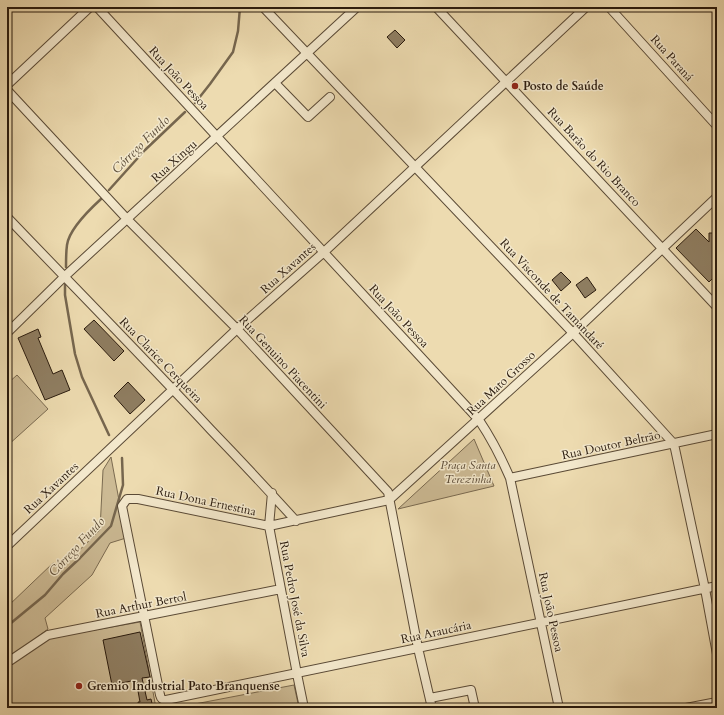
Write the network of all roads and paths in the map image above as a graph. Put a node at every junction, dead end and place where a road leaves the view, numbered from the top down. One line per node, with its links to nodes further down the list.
1 (90, 7): 11 (street)
2 (97, 7): 15 (street, Rua João Pessoa)
3 (263, 7): 8 (street, Rua Visconde de Tamandaré)
4 (357, 7): 8 (street, Rua Xingu)
5 (436, 7): 9 (street, Rua Barão do Rio Branco)
6 (586, 7): 9 (street, Rua Xavantes)
7 (609, 7): 14 (street, Rua Paraná)
8 (307, 54): 10 (street, Rua Xingu); 16 (street, Rua Visconde de Tamandaré)
9 (506, 81): 16 (street, Rua Xavantes); 20 (street, Rua Barão do Rio Branco)
10 (275, 83): 13 (street); 15 (street, Rua Xingu)
11 (7, 85)
12 (7, 90): 19 (street, Rua Genuino Piacentini)
13 (330, 97)
14 (717, 126)
15 (217, 137): 19 (street, Rua Xingu); 21 (street, Rua João Pessoa)
16 (415, 167): 21 (street, Rua Xavantes); 26 (street, Rua Visconde de Tamandaré)
17 (717, 197): 20 (street, Rua Mato Grosso)
18 (7, 217): 22 (street, Rua Clarice Cerqueira)
19 (127, 219): 22 (street, Rua Xingu); 24 (street, Rua Genuino Piacentini)
20 (663, 249): 23 (street, Rua Barão do Rio Branco); 26 (street, Rua Mato Grosso)
21 (324, 252): 24 (street, Rua Xavantes); 28 (street, Rua João Pessoa)
22 (64, 277): 25 (street, Rua Xingu); 27 (street, Rua Clarice Cerqueira)
23 (717, 306)
24 (237, 330): 27 (street, Rua Xavantes); 33 (street, Rua Genuino Piacentini)
25 (7, 333)
26 (573, 333): 28 (street, Rua Mato Grosso); 30 (street, Rua Visconde de Tamandaré)
27 (174, 390): 32 (street, Rua Clarice Cerqueira); 36 (street, Rua Xavantes)
28 (479, 420): 31 (street, Rua João Pessoa); 33 (street, Rua Mato Grosso)
29 (717, 434): 30 (street, Rua Doutor Beltrão)
30 (674, 444): 31 (street, Rua Doutor Beltrão); 39 (street)
31 (510, 478): 41 (street, Rua João Pessoa)
32 (272, 494): 34 (street, Rua Clarice Cerqueira); 35 (street, Rua Pedro José da Silva)
33 (389, 500): 34 (street, Rua Mato Grosso); 42 (street, Rua Genuino Piacentini)
34 (296, 521): 35 (street, Rua Mato Grosso)
35 (269, 526): 38 (street, Rua Pedro José da Silva); 40 (street, Rua Dona Ernestina)
36 (7, 546)
37 (717, 586): 39 (street, Rua Araucária)
38 (281, 589): 40 (street, Rua Arthur Bertol); 45 (street, Rua Pedro José da Silva)
39 (704, 589): 41 (street, Rua Araucária); 43 (street)
40 (144, 616): 44 (street, Rua Arthur Bertol); 45 (street, Rua Araucária)
41 (541, 623): 42 (street, Rua Araucária); 51 (street, Rua João Pessoa)
42 (418, 648): 45 (street, Rua Araucária); 46 (street, Rua Genuino Piacentini)
43 (717, 654)
44 (11, 660)
45 (297, 674): 48 (street, Rua Pedro José da Silva)
46 (430, 698): 49 (street, Rua Genuino Piacentini); 50 (street)
47 (717, 702): 52 (street)
48 (304, 708)
49 (432, 708)
50 (475, 708)
51 (559, 708)
52 (686, 708)

